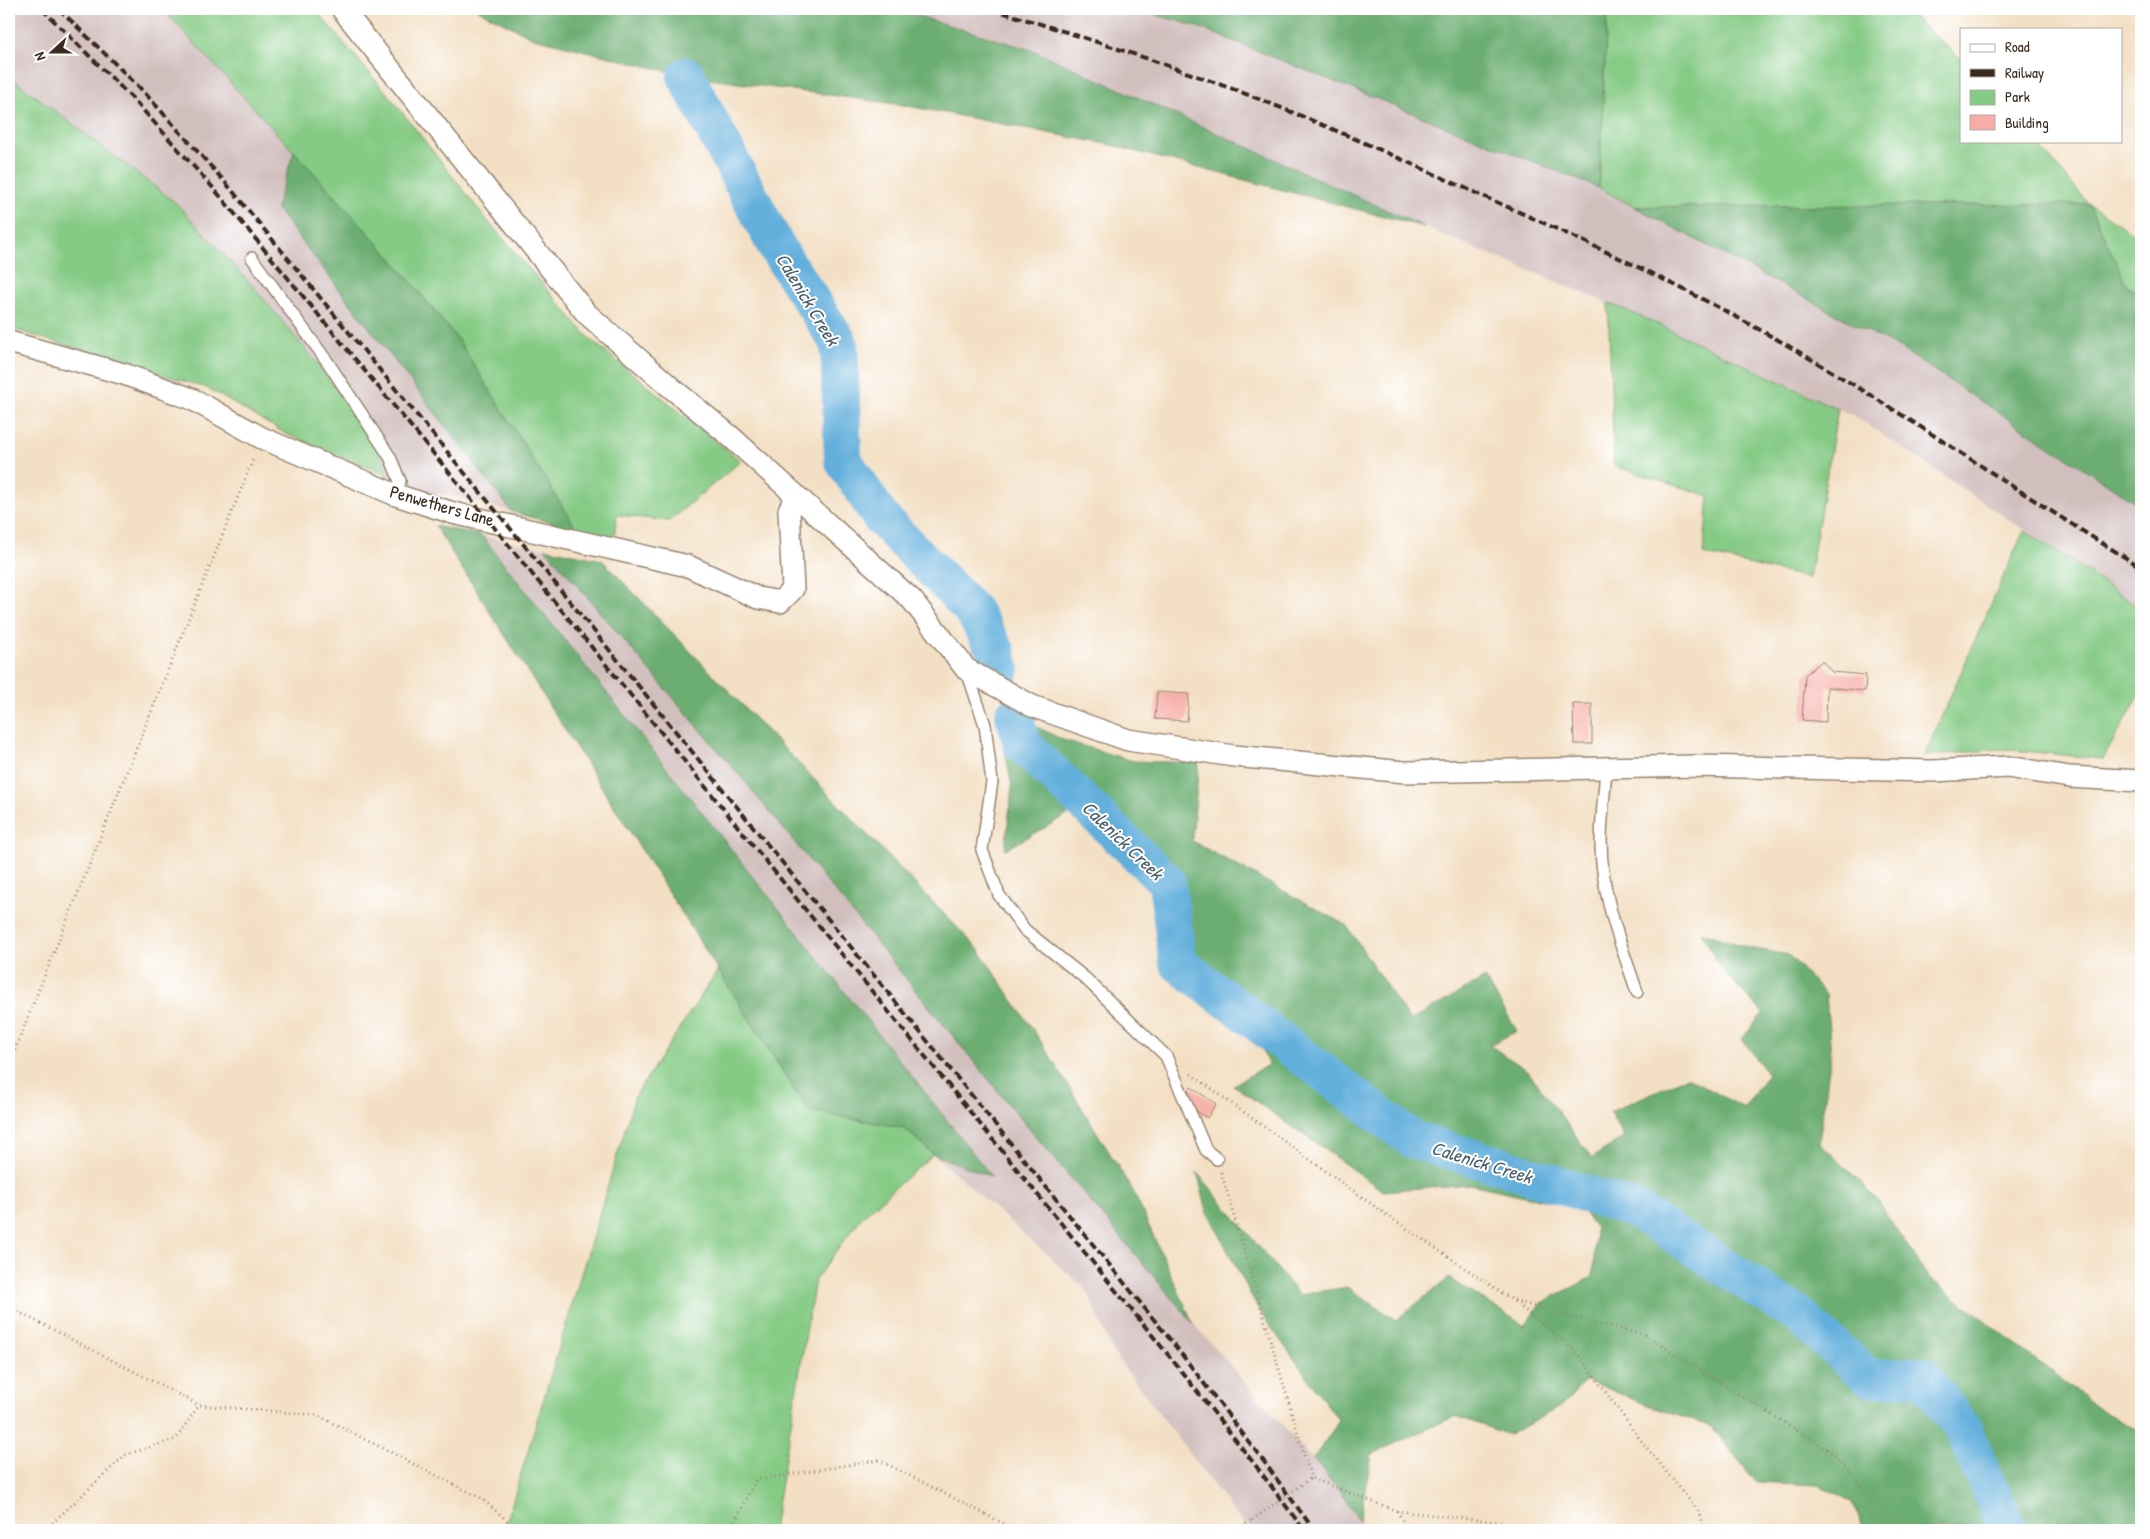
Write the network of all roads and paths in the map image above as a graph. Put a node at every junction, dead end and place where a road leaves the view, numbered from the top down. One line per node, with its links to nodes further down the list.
1 (342, 9): 6 (street)
2 (252, 258): 5 (lane)
3 (9, 342): 4 (street, Penwethers Lane)
4 (262, 438): 5 (street, Penwethers Lane); 12 (path)
5 (396, 495): 6 (street, Penwethers Lane)
6 (796, 496): 7 (street)
7 (966, 669): 8 (street); 11 (lane)
8 (1606, 768): 9 (street); 10 (lane)
9 (2141, 780)
10 (1637, 992)
11 (1166, 1056): 13 (lane); 14 (path)
12 (9, 1064)
13 (1217, 1160): 17 (path)
14 (1512, 1299): 26 (path); 27 (path)
15 (9, 1307): 16 (path)
16 (198, 1405): 19 (path); 20 (path)
17 (1311, 1478): 18 (path); 23 (path, bridge)
18 (1398, 1511): 24 (path); 25 (path)
19 (45, 1530)
20 (518, 1530)
21 (730, 1530): 22 (path)
22 (1016, 1530)
23 (1244, 1530)
24 (1408, 1530)
25 (1532, 1530)
26 (1704, 1530)
27 (1901, 1530)

